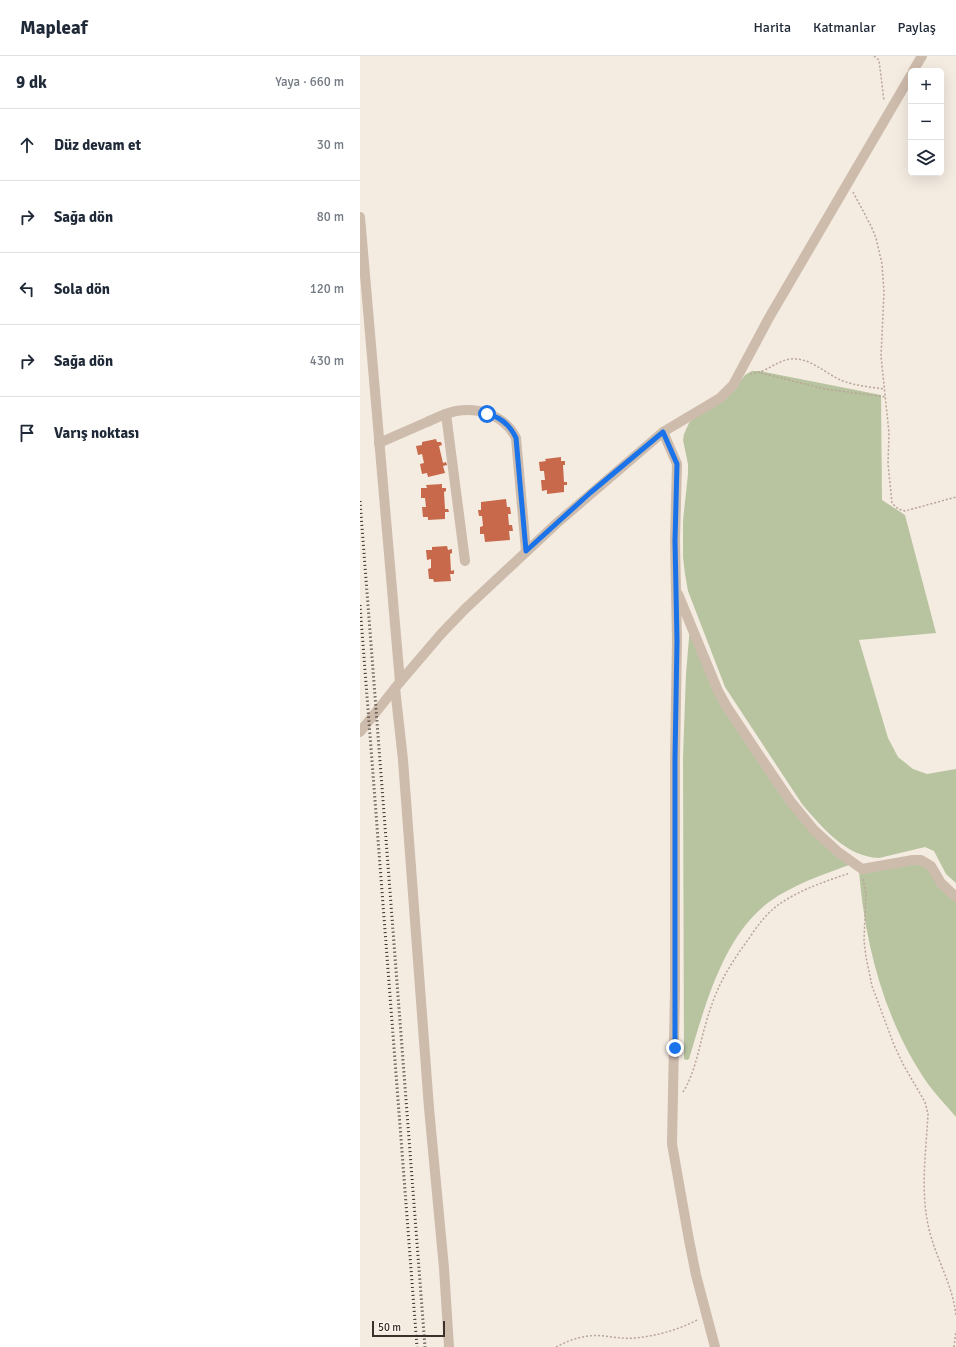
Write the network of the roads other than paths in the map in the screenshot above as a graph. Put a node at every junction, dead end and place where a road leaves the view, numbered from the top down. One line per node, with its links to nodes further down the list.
1 (922, 56): 2 (street)
2 (915, 68)
3 (908, 80): 6 (street)
4 (360, 217): 7 (street)
5 (446, 414): 7 (street); 8 (street); 9 (street)
6 (663, 432): 8 (street); 10 (street)
7 (379, 443): 11 (street)
8 (526, 551): 11 (street)
9 (465, 561)
10 (677, 591): 13 (street); 15 (street)
11 (397, 685): 12 (street); 14 (street)
12 (360, 732)
13 (956, 897)
14 (449, 1347)
15 (716, 1347)

